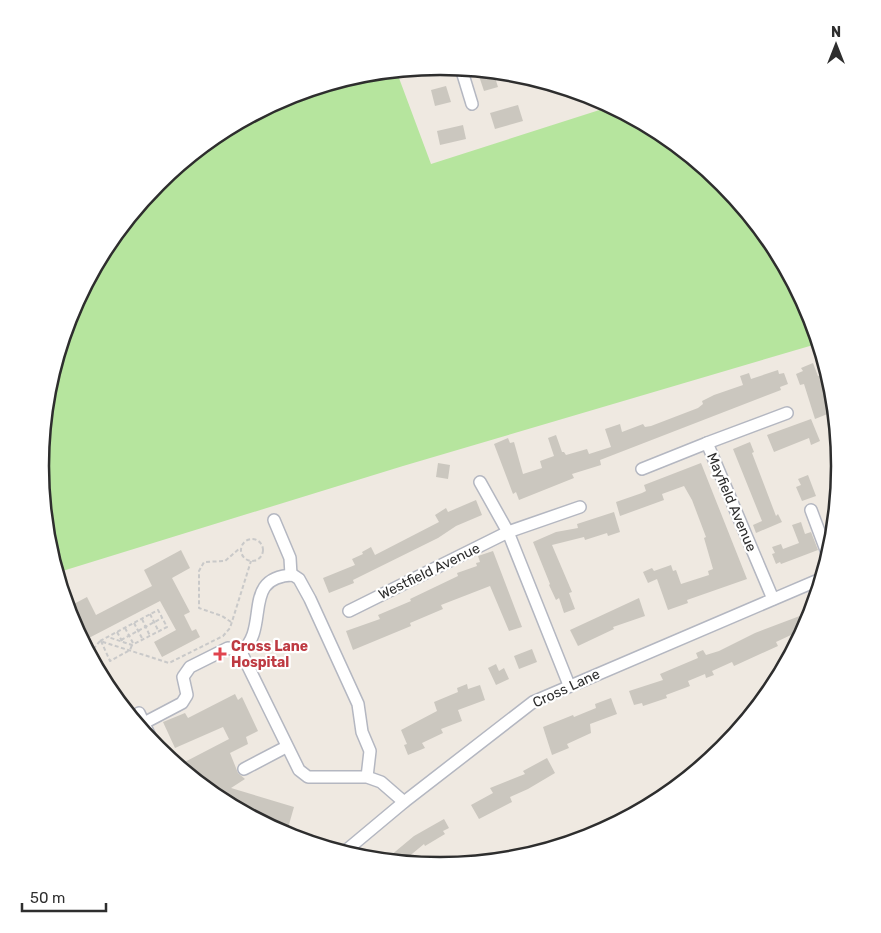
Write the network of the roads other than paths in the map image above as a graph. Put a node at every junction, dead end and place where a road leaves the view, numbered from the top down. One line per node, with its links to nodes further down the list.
1 (463, 76): 2 (street)
2 (472, 104)
3 (787, 413): 4 (street)
4 (707, 443): 5 (street, Mayfield Avenue); 14 (street, Mayfield Avenue)
5 (642, 469)
6 (480, 482): 10 (street)
7 (580, 507): 10 (street, Westfield Avenue)
8 (811, 510): 11 (street)
9 (274, 520): 12 (street)
10 (508, 532): 15 (street, Westfield Avenue); 17 (street)
11 (824, 546)
12 (291, 575): 16 (street); 21 (street)
13 (814, 582): 14 (street, Cross Lane)
14 (773, 599): 17 (street, Cross Lane)
15 (349, 611)
16 (241, 652): 18 (street); 19 (street)
17 (569, 685): 22 (street, Cross Lane)
18 (142, 720)
19 (286, 747): 20 (street); 21 (street)
20 (244, 769)
21 (367, 777): 22 (street)
22 (404, 802): 23 (street, Cross Lane)
23 (350, 848)

